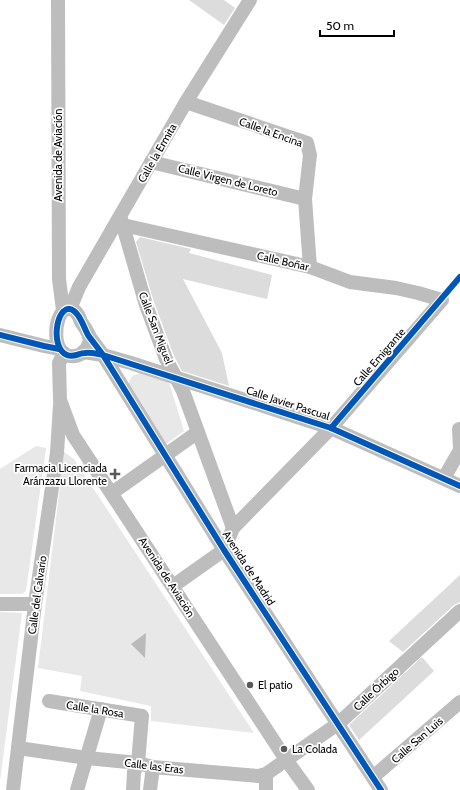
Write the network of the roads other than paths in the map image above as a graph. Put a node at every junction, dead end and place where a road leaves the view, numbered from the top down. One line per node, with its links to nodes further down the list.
1 (58, 0): 9 (street, Avenida de Aviación)
2 (250, 0): 3 (street, Calle la Ermita)
3 (186, 102): 4 (street, Calle la Ermita); 5 (street, Calle la Encina)
4 (151, 162): 5 (street, Calle Virgen de Loreto); 6 (street, Calle la Ermita)
5 (305, 199): 7 (street, Calle la Encina)
6 (121, 220): 7 (street, Calle Boñar); 9 (street, Calle la Ermita); 15 (street, Calle San Miguel)
7 (310, 267): 8 (street, Calle Boñar)
8 (442, 300): 17 (street, Calle Emigrante)
9 (66, 310): 11 (street); 12 (street, Avenida de Aviación)
10 (0, 335): 12 (street)
11 (89, 336): 13 (street); 14 (street)
12 (60, 347): 13 (street, Calle Javier Pascual); 16 (street, Avenida de Aviación)
13 (84, 352): 14 (street, Calle Javier Pascual)
14 (103, 355): 15 (street, Calle Javier Pascual); 21 (street, Avenida de Madrid)
15 (176, 378): 17 (street, Calle Javier Pascual); 19 (street, Calle San Miguel)
16 (60, 400): 24 (street, Avenida de Aviación); 29 (street, Calle del Calvario)
17 (331, 428): 22 (street, Calle Javier Pascual); 25 (street, Calle Emigrante)
18 (459, 429): 20 (street)
19 (198, 432): 21 (street); 25 (street, Calle San Miguel)
20 (460, 449): 22 (street)
21 (165, 455): 24 (street); 26 (street, Avenida de Madrid)
22 (444, 478): 23 (street, Calle Javier Pascual)
23 (460, 486)
24 (112, 494): 27 (street, Avenida de Aviación)
25 (233, 528): 26 (street, Calle Emigrante)
26 (224, 550): 27 (street); 34 (street, Avenida de Madrid)
27 (173, 586): 37 (street, Avenida de Aviación)
28 (0, 604): 29 (street)
29 (35, 604): 35 (street, Calle del Calvario)
30 (460, 610): 34 (street, Calle Órbigo)
31 (49, 701): 33 (street, Calle la Rosa)
32 (460, 702): 41 (street, Calle San Luis)
33 (101, 709): 36 (street); 38 (street, Calle la Rosa)
34 (339, 723): 37 (street, Calle Órbigo); 41 (street, Avenida de Madrid)
35 (18, 748): 36 (street, Calle las Eras); 42 (street, Calle del Calvario)
36 (86, 758): 38 (street, Calle las Eras); 43 (street)
37 (287, 761): 40 (street, Calle las Eras); 47 (street, Avenida de Aviación)
38 (138, 763): 39 (street, Calle las Eras); 44 (street)
39 (153, 767): 40 (street, Calle las Eras); 45 (street)
40 (266, 774): 46 (street)
41 (373, 777): 48 (street, Avenida de Madrid)
42 (13, 790)
43 (77, 790)
44 (133, 790)
45 (150, 790)
46 (266, 790)
47 (308, 790)
48 (382, 790)

